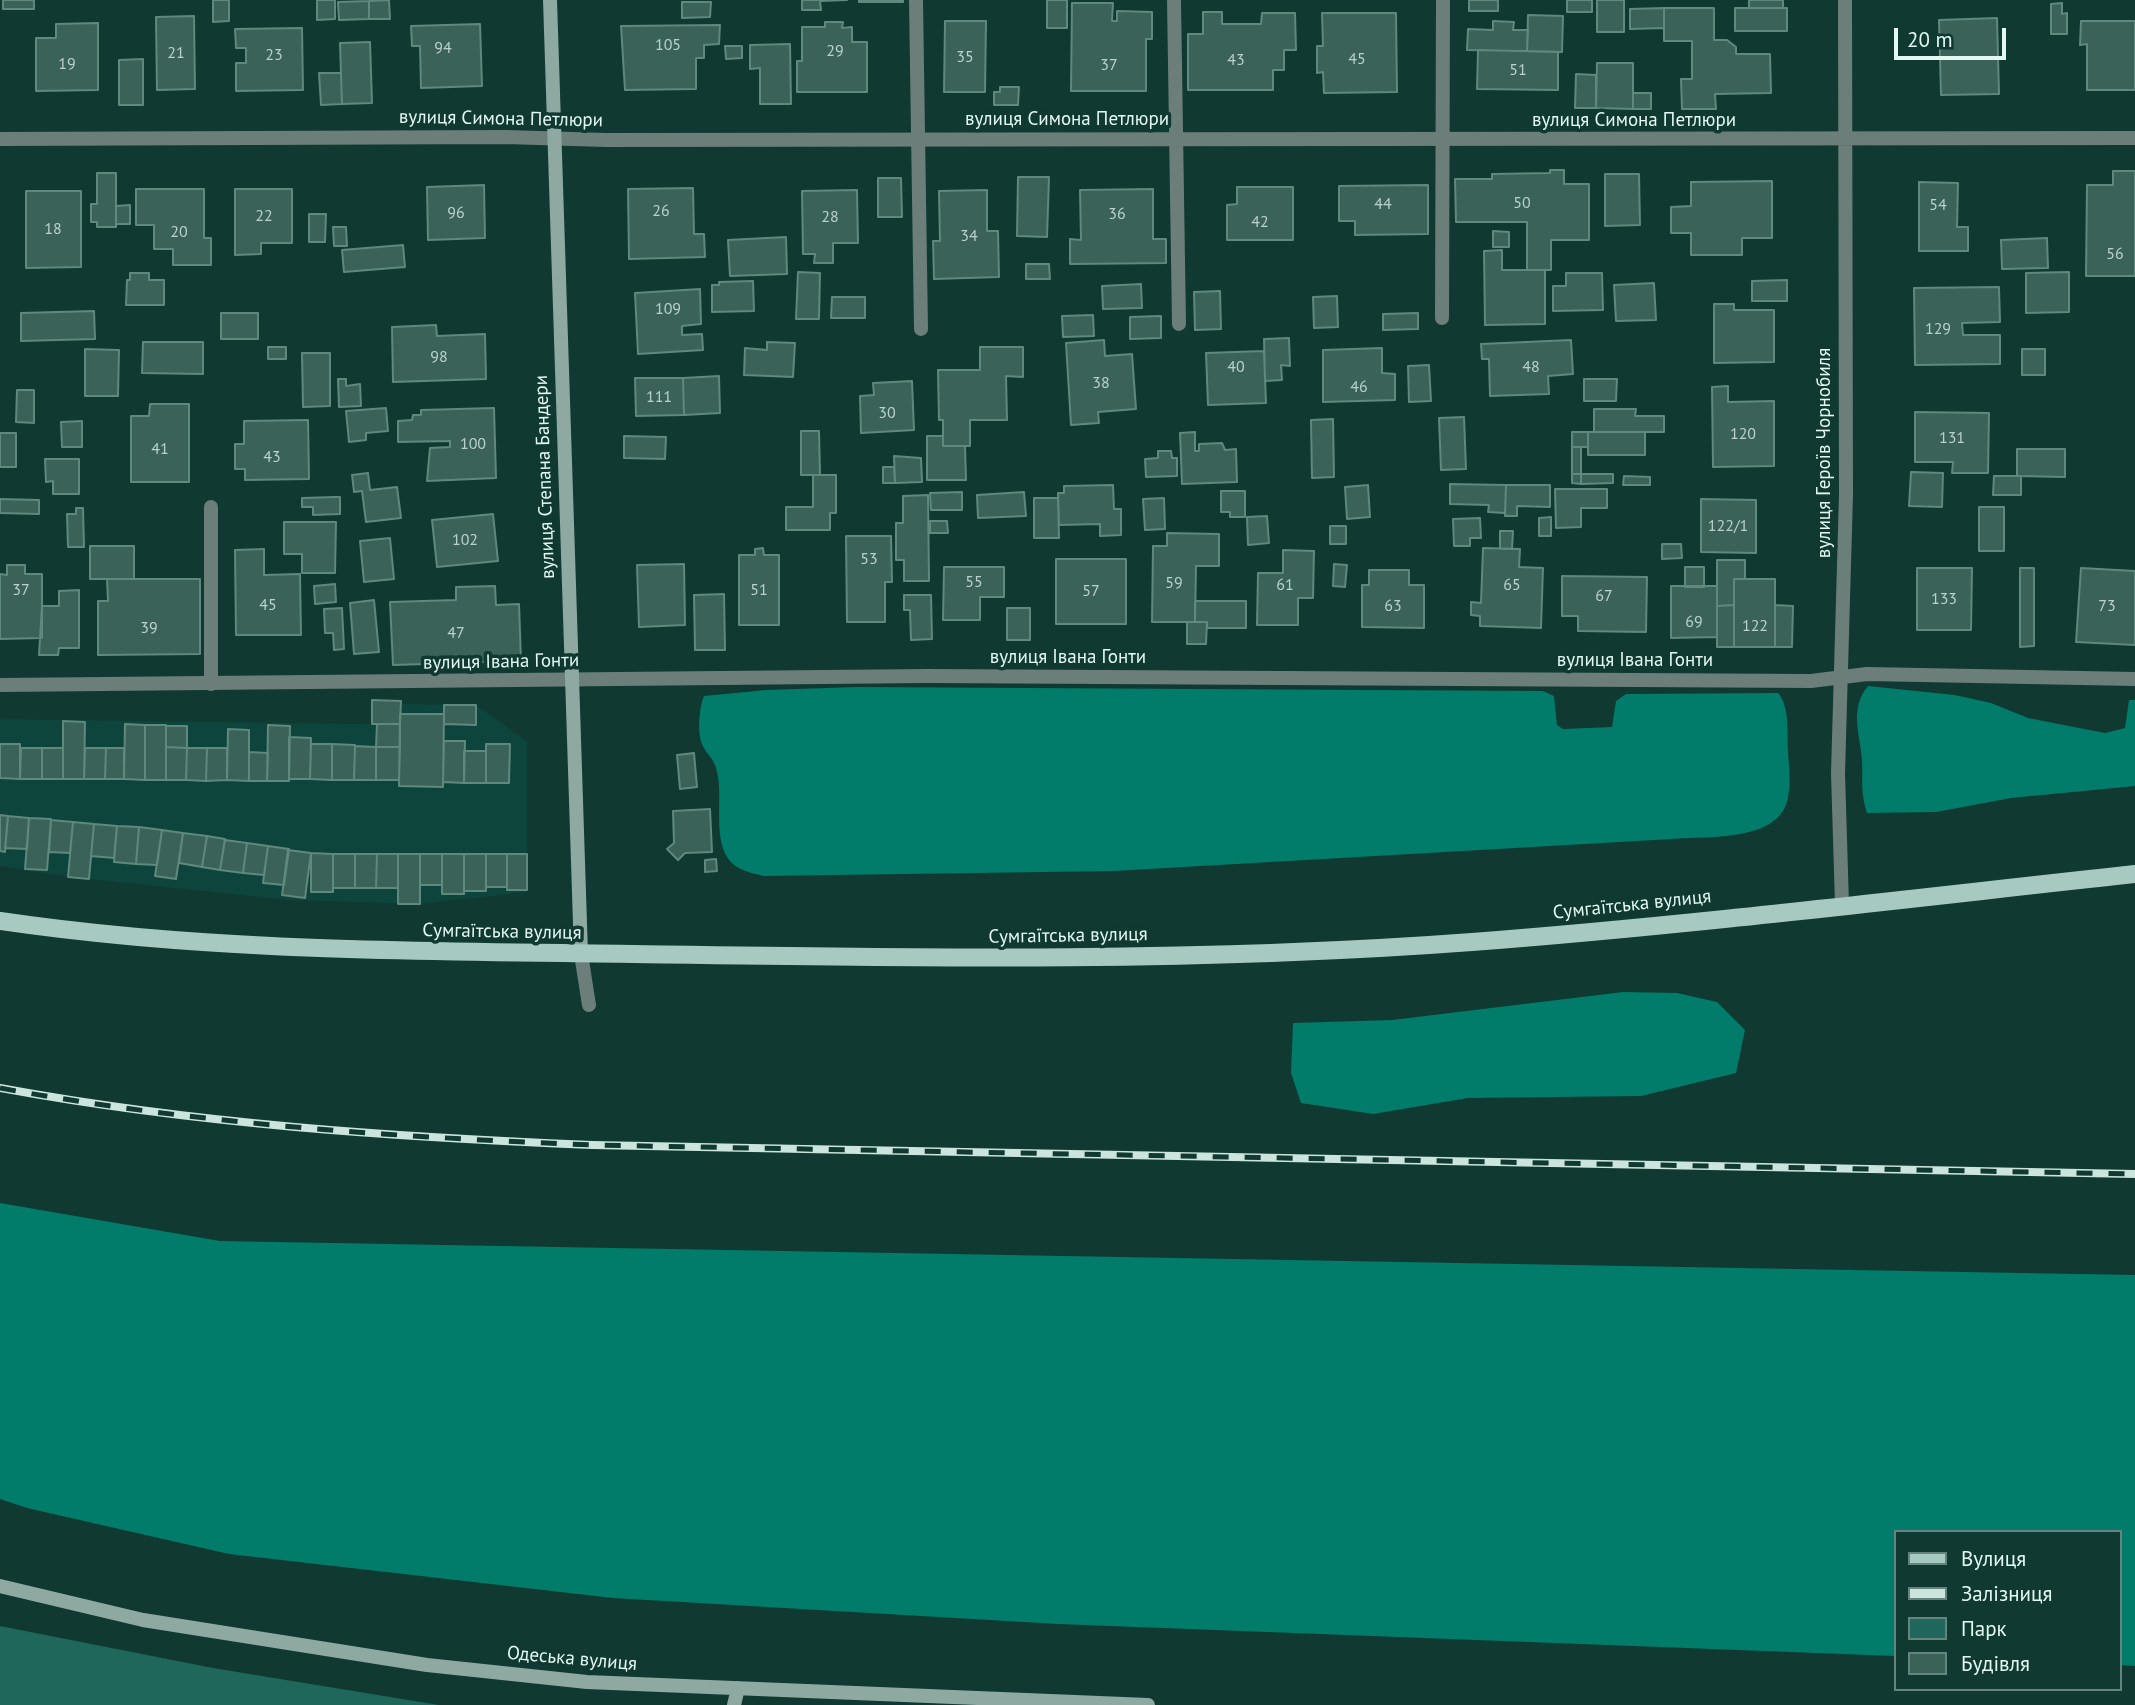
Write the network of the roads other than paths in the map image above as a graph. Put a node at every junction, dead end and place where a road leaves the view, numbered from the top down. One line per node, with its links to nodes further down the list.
1 (551, 0): 6 (main road, вулиця Степана Бандери)
2 (916, 0): 9 (street)
3 (1174, 0): 10 (street)
4 (1443, 0): 12 (street)
5 (1845, 0): 11 (street, вулиця Героїв Чорнобиля)
6 (554, 138): 8 (street, вулиця Симона Петлюри); 9 (street, вулиця Симона Петлюри); 19 (main road, вулиця Степана Бандери)
7 (2135, 138): 11 (street, вулиця Симона Петлюри)
8 (0, 139)
9 (918, 139): 10 (street, вулиця Симона Петлюри); 15 (street)
10 (1176, 139): 12 (street, вулиця Симона Петлюри); 14 (street)
11 (1844, 139): 12 (street, вулиця Симона Петлюри); 17 (street, вулиця Героїв Чорнобиля)
12 (1442, 141): 13 (street)
13 (1442, 318)
14 (1179, 324)
15 (921, 329)
16 (211, 507): 20 (street)
17 (1841, 677): 18 (street, вулиця Івана Гонти); 19 (street, вулиця Івана Гонти); 23 (street, вулиця Героїв Чорнобиля)
18 (2135, 679)
19 (571, 681): 20 (street, вулиця Івана Гонти); 25 (main road, вулиця Степана Бандери)
20 (211, 684): 21 (street, вулиця Івана Гонти)
21 (0, 685)
22 (2135, 874): 23 (main road, Сумгаїтська вулиця)
23 (1842, 905): 25 (main road, Сумгаїтська вулиця)
24 (0, 921): 25 (main road, Сумгаїтська вулиця)
25 (582, 954): 26 (street)
26 (589, 1004)
27 (0, 1587): 28 (main road, Одеська вулиця)
28 (738, 1688): 29 (main road); 30 (main road, Одеська вулиця)
29 (734, 1705)
30 (1148, 1705)

